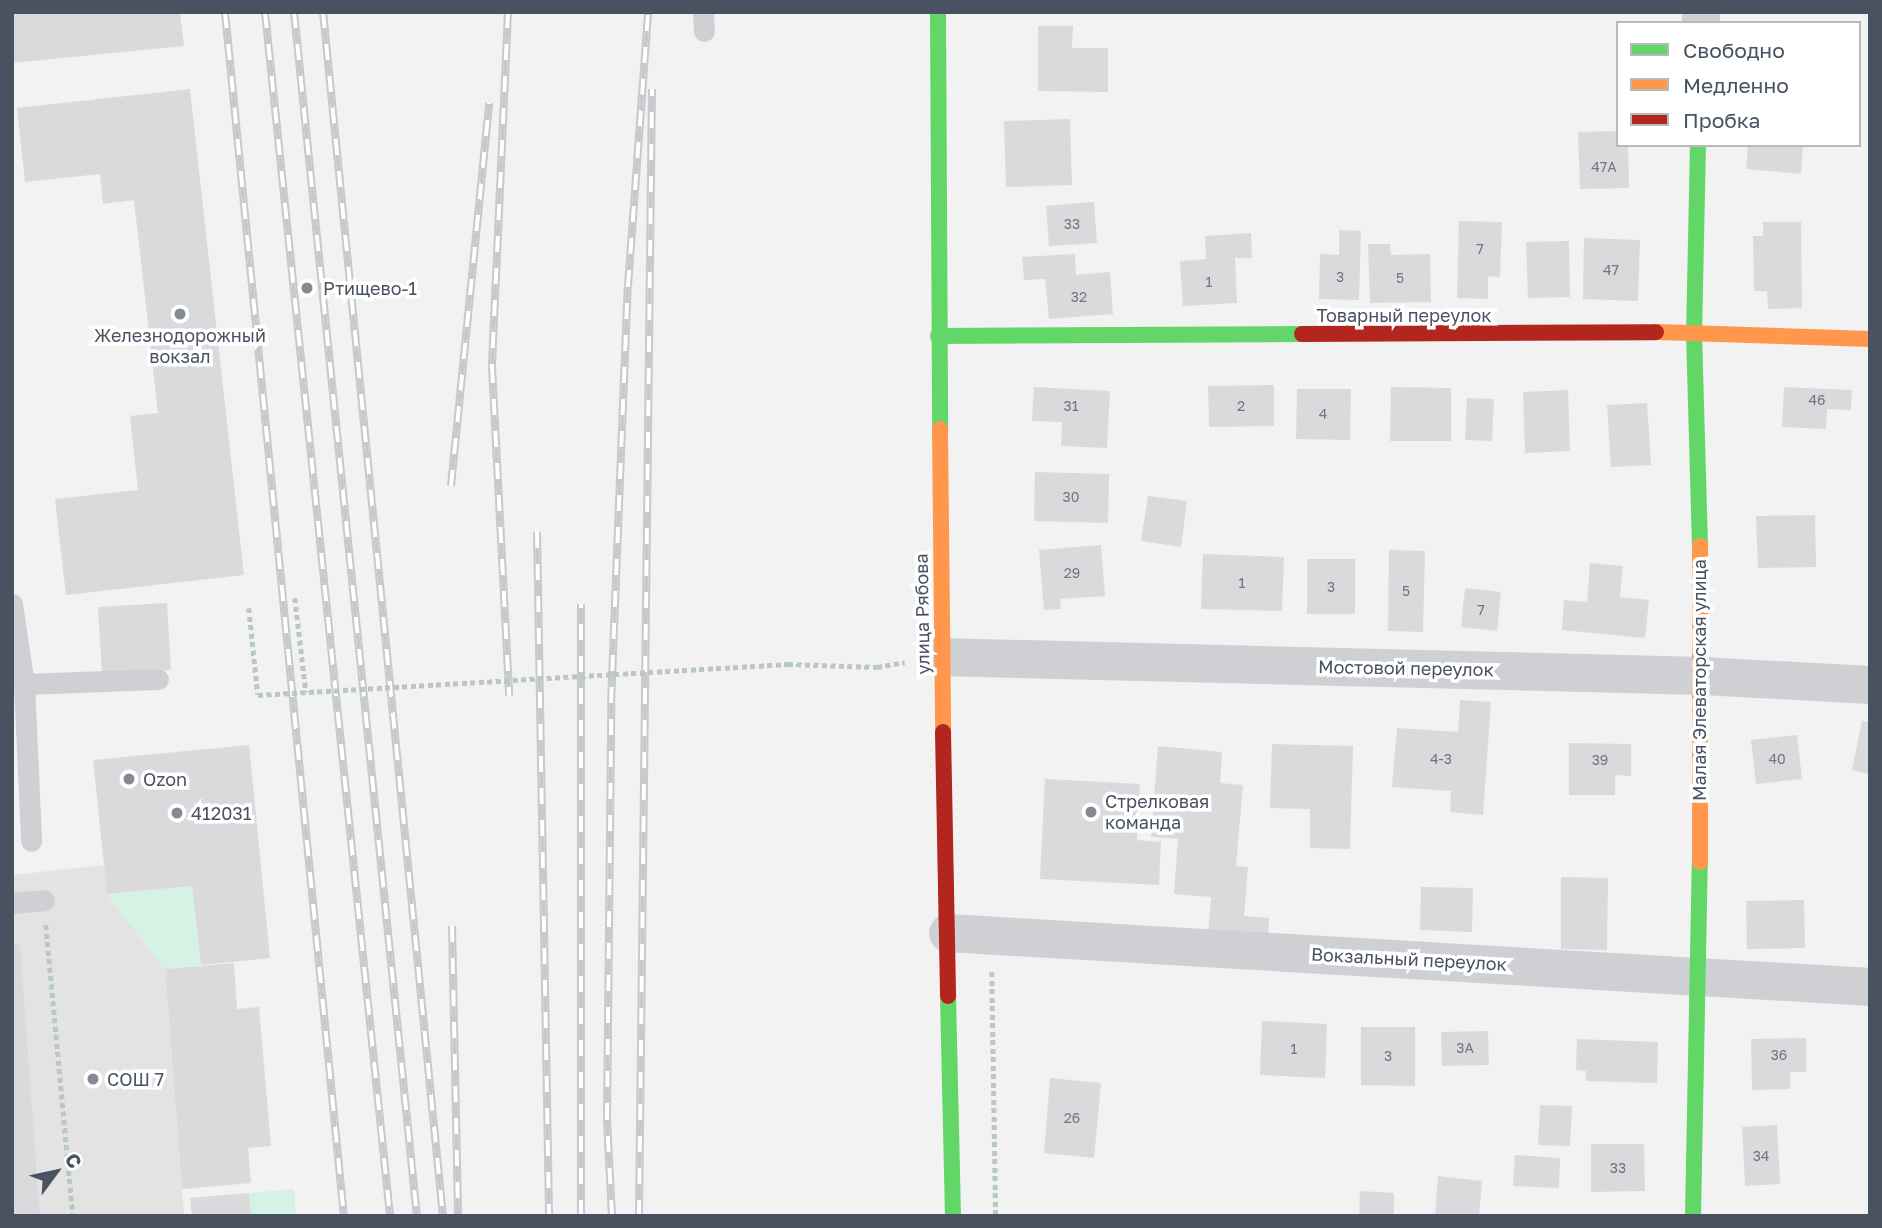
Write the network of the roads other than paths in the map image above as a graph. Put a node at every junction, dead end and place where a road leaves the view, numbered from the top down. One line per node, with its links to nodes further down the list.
1 (938, 12): 4 (street, улица Рябова)
2 (1698, 147): 3 (street, Малая Элеваторская улица)
3 (1694, 332): 4 (street, Товарный переулок); 5 (street, Товарный переулок); 8 (street, Малая Элеваторская улица)
4 (938, 336): 7 (street, улица Рябова)
5 (1870, 339)
6 (12, 604): 10 (lane)
7 (942, 657): 8 (street, Мостовой переулок); 15 (street, улица Рябова)
8 (1703, 676): 11 (street, Мостовой переулок); 16 (street, Малая Элеваторская улица)
9 (158, 679): 10 (lane)
10 (24, 684): 12 (lane)
11 (1870, 685)
12 (31, 841)
13 (44, 900): 14 (lane)
14 (12, 903)
15 (948, 933): 16 (street, Вокзальный переулок); 18 (street, улица Рябова)
16 (1695, 976): 17 (street, Вокзальный переулок); 19 (street, Малая Элеваторская улица)
17 (1870, 986)
18 (953, 1216)
19 (1693, 1216)

